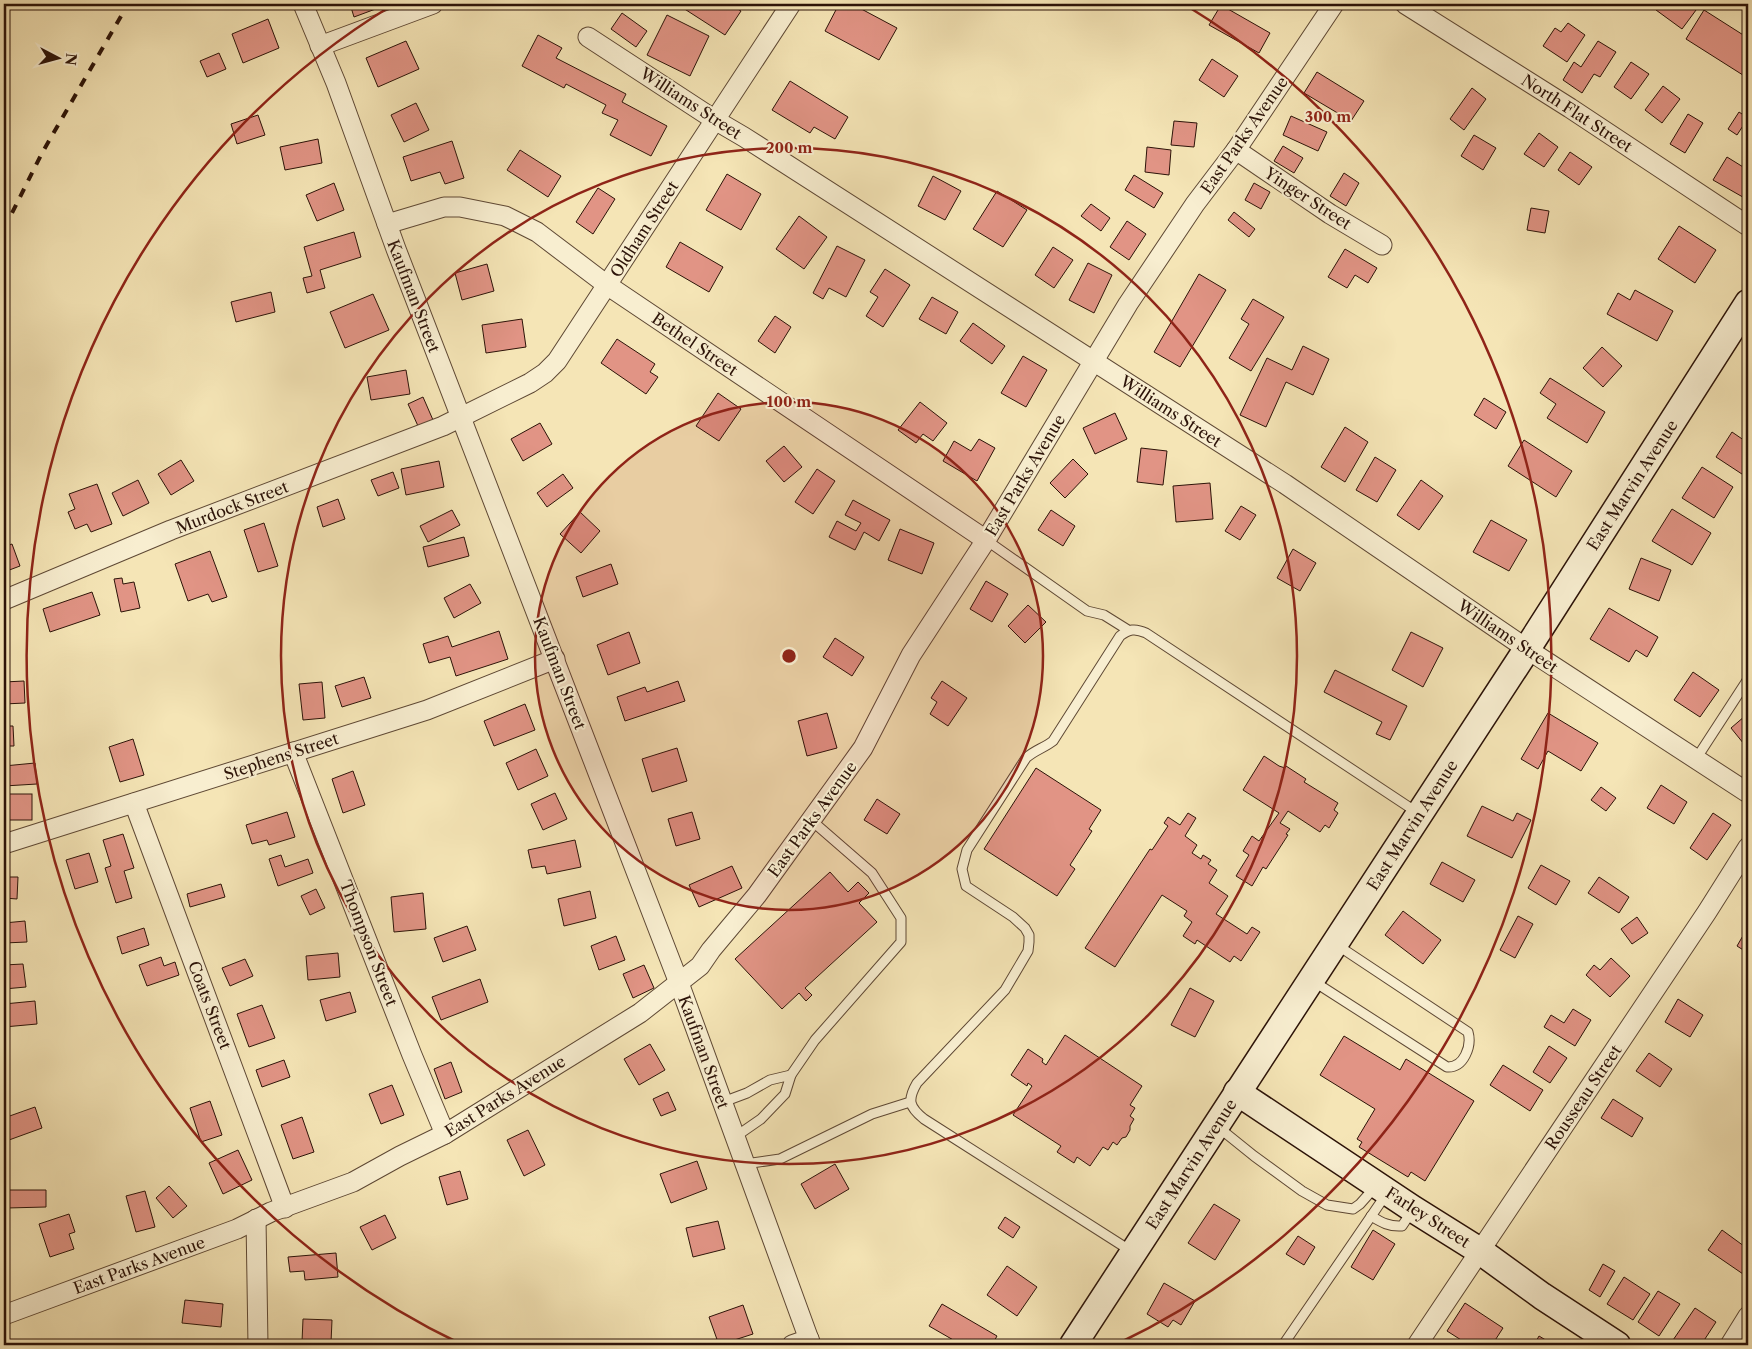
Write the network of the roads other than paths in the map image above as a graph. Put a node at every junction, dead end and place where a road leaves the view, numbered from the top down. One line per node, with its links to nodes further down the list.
1 (303, 4): 7 (street, Kaufman Street)
2 (433, 4): 7 (street)
3 (791, 4): 8 (street, Oldham Street)
4 (1334, 4): 9 (street, East Parks Avenue)
5 (1404, 4): 11 (street, North Flat Street)
6 (588, 37): 8 (street, Williams Street)
7 (320, 46): 10 (street, Kaufman Street)
8 (715, 120): 13 (street, Oldham Street); 15 (street, Williams Street)
9 (1236, 150): 12 (street, Yinger Street); 15 (street, East Parks Avenue)
10 (387, 224): 13 (street, Bethel Street); 16 (street, Kaufman Street)
11 (1748, 226)
12 (1382, 245)
13 (607, 285): 16 (street, Oldham Street); 17 (street, Bethel Street)
14 (1748, 303): 20 (main road, East Marvin Avenue)
15 (1094, 361): 17 (street, East Parks Avenue); 20 (street, Williams Street)
16 (461, 417): 18 (street, Murdock Street); 21 (street, Kaufman Street)
17 (986, 540): 19 (lane); 28 (street, East Parks Avenue)
18 (4, 600)
19 (1128, 630): 27 (lane); 37 (lane)
20 (1527, 649): 24 (street, Williams Street); 27 (main road, East Marvin Avenue)
21 (555, 659): 23 (street, Stephens Street); 33 (street, Kaufman Street)
22 (1748, 679): 24 (lane)
23 (293, 752): 26 (street, Stephens Street); 39 (street, Thompson Street)
24 (1696, 759): 25 (street, Williams Street)
25 (1748, 793)
26 (134, 803): 29 (street, Stephens Street); 43 (street, Coats Street)
27 (1419, 813): 31 (main road, East Marvin Avenue)
28 (811, 820): 33 (street, East Parks Avenue); 34 (lane)
29 (4, 844)
30 (1748, 847): 47 (street, Rousseau Street)
31 (1334, 943): 32 (main road, East Marvin Avenue); 32 (lane)
32 (1311, 980): 35 (main road, East Marvin Avenue)
33 (679, 983): 36 (street, Kaufman Street); 39 (street, East Parks Avenue)
34 (790, 1076): 36 (lane); 40 (lane)
35 (1237, 1092): 38 (main road, East Marvin Avenue); 42 (main road, Farley Street)
36 (722, 1102): 40 (street, Kaufman Street)
37 (910, 1102): 41 (lane); 48 (lane)
38 (1216, 1126): 42 (lane); 48 (main road, East Marvin Avenue)
39 (445, 1134): 43 (street, East Parks Avenue)
40 (735, 1137): 41 (street, Kaufman Street)
41 (745, 1164): 51 (street, Kaufman Street)
42 (1383, 1188): 44 (main road, Farley Street); 45 (lane)
43 (285, 1208): 46 (street, East Parks Avenue)
44 (1413, 1209): 45 (lane); 47 (main road, Farley Street)
45 (1371, 1216): 54 (lane)
46 (256, 1219): 49 (street, East Parks Avenue); 52 (street)
47 (1480, 1251): 55 (street, Rousseau Street); 56 (main road, Farley Street)
48 (1133, 1253): 53 (main road, East Marvin Avenue)
49 (4, 1315)
50 (1748, 1316): 57 (street)
51 (804, 1343)
52 (258, 1345)
53 (1073, 1345)
54 (1283, 1345)
55 (1417, 1345)
56 (1617, 1345)
57 (1730, 1345)

